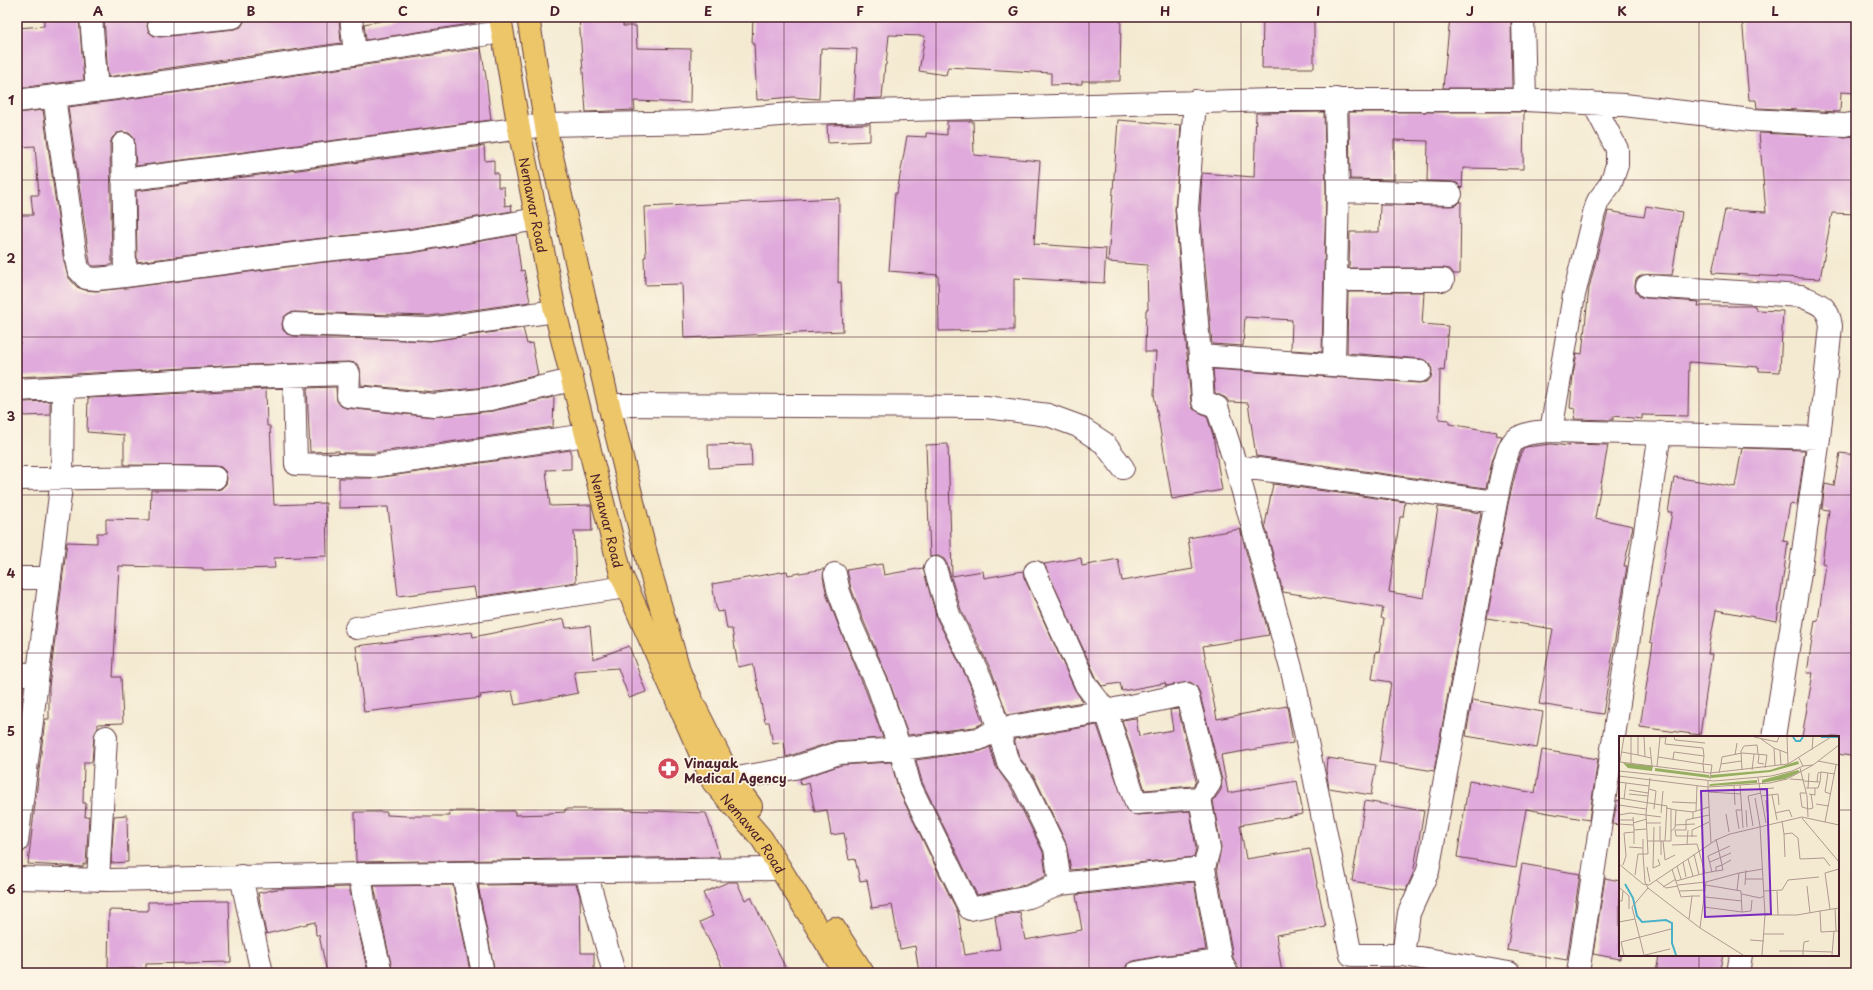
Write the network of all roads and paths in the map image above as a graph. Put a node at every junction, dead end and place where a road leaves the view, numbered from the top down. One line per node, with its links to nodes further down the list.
1 (91, 17): 9 (street)
2 (233, 17): 6 (street)
3 (350, 17): 8 (street)
4 (528, 17): 17 (highway, Nemawar Road)
5 (1523, 17): 12 (street)
6 (159, 25)
7 (501, 25): 8 (street); 18 (highway, Nemawar Road)
8 (355, 54): 9 (street)
9 (97, 91): 10 (street)
10 (54, 96): 13 (street); 24 (street)
11 (1336, 99): 12 (street); 14 (street); 21 (street)
12 (1525, 100): 15 (street)
13 (17, 101)
14 (1195, 101): 17 (street); 30 (street)
15 (1593, 103): 16 (street); 38 (street)
16 (1856, 123)
17 (546, 125): 18 (street); 37 (highway, Nemawar Road)
18 (519, 129): 20 (street); 23 (highway, Nemawar Road)
19 (122, 144): 20 (street)
20 (123, 180): 24 (street)
21 (1338, 191): 22 (street); 25 (street)
22 (1451, 194)
23 (537, 219): 24 (street); 28 (highway, Nemawar Road)
24 (125, 276)
25 (1336, 280): 26 (street); 31 (street)
26 (1443, 280)
27 (1647, 286): 41 (street)
28 (556, 311): 29 (street); 34 (highway, Nemawar Road)
29 (294, 324)
30 (1200, 356): 31 (street); 42 (street)
31 (1334, 364): 32 (street)
32 (1420, 371)
33 (294, 376): 34 (street); 35 (street); 40 (street)
34 (572, 380): 40 (highway, Nemawar Road)
35 (63, 388): 36 (street); 46 (street)
36 (17, 390)
37 (609, 406): 43 (street); 61 (highway, Nemawar Road)
38 (1551, 431): 39 (street); 47 (street)
39 (1660, 433): 41 (street); 86 (street)
40 (586, 435): 53 (highway, Nemawar Road)
41 (1819, 438): 58 (street)
42 (1236, 466): 47 (street); 75 (street)
43 (1123, 468)
44 (215, 478): 46 (street)
45 (17, 479): 46 (street)
46 (62, 479): 52 (street)
47 (1496, 502): 73 (street)
48 (935, 568): 57 (street)
49 (1036, 572): 56 (street)
50 (835, 574): 60 (street)
51 (17, 578): 52 (street)
52 (50, 578): 55 (street)
53 (626, 587): 54 (street); 61 (highway, Nemawar Road)
54 (356, 628)
55 (27, 674): 63 (street)
56 (1106, 711): 57 (street); 62 (street); 62 (street)
57 (999, 729): 60 (street); 72 (street)
58 (1774, 736)
59 (106, 737): 71 (street)
60 (900, 749): 61 (street); 72 (street)
61 (722, 780): 65 (highway, Nemawar Road); 83 (highway, Nemawar Road)
62 (1200, 798): 64 (street)
63 (17, 842)
64 (1204, 868): 72 (street); 76 (street)
65 (779, 869): 66 (street); 82 (highway, Nemawar Road)
66 (586, 872): 68 (street); 81 (street)
67 (360, 874): 68 (street); 69 (street); 79 (street)
68 (463, 874): 80 (street)
69 (241, 876): 71 (street); 78 (street)
70 (17, 878): 71 (street)
71 (98, 880)
72 (1060, 884)
73 (1403, 955): 75 (street); 77 (street)
74 (1741, 956): 87 (street)
75 (1352, 964)
76 (1224, 967): 84 (street)
77 (1477, 970): 85 (street)
78 (262, 973)
79 (381, 973)
80 (483, 973)
81 (614, 973)
82 (845, 973)
83 (863, 973)
84 (1136, 973)
85 (1509, 973)
86 (1578, 973)
87 (1738, 973)

